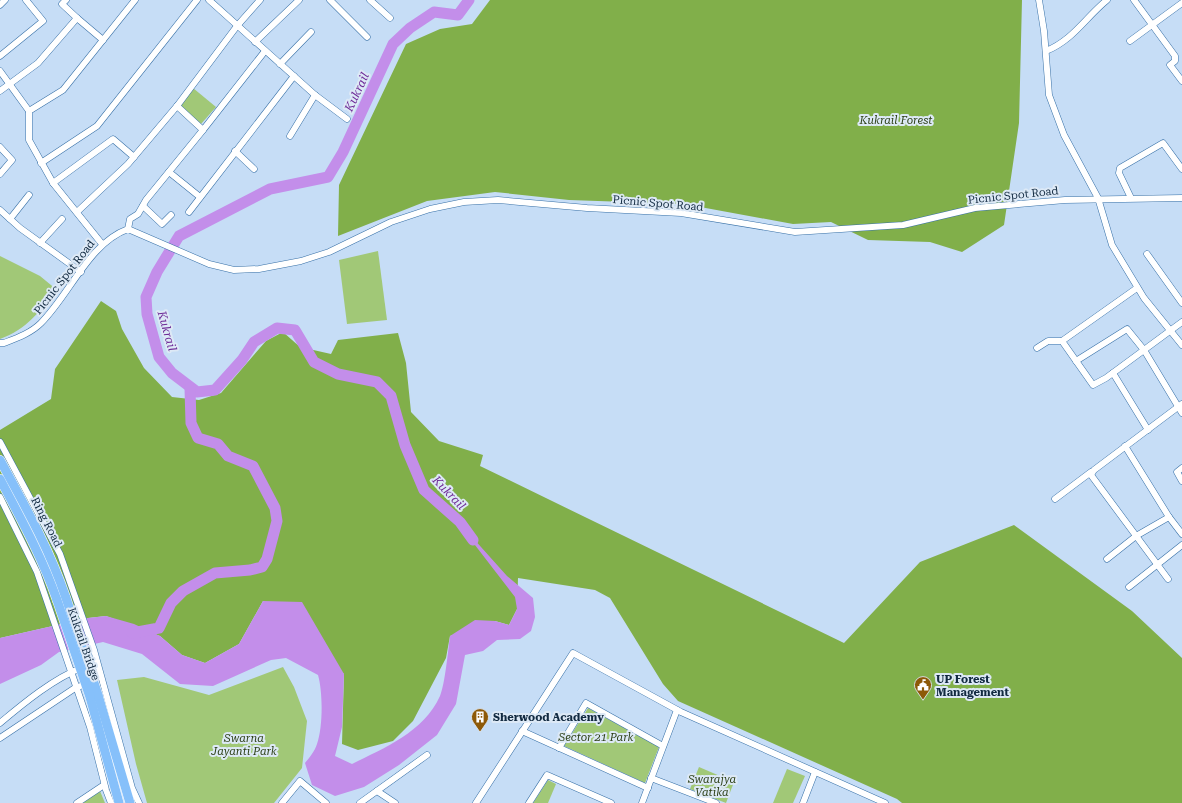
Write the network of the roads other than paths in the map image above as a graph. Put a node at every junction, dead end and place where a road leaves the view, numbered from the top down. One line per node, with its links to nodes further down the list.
1 (5, 0): 15 (street)
2 (26, 0): 27 (street)
3 (66, 0): 16 (street)
4 (135, 0): 22 (street)
5 (197, 0): 43 (street)
6 (210, 0): 19 (street)
7 (260, 0): 19 (street)
8 (299, 0): 24 (street)
9 (330, 0): 21 (street)
10 (370, 0): 17 (street)
11 (1039, 0): 26 (street)
12 (1134, 0): 18 (street)
13 (1104, 1): 26 (street)
14 (1182, 4): 18 (street)
15 (0, 5)
16 (77, 18): 22 (street); 32 (street)
17 (390, 18)
18 (1152, 25): 23 (street); 31 (street)
19 (237, 26): 24 (street); 35 (street)
20 (311, 32): 28 (street)
21 (367, 37)
22 (103, 40): 36 (street)
23 (1130, 41)
24 (255, 42): 25 (street)
25 (265, 51): 28 (street); 38 (street)
26 (1046, 51): 51 (street)
27 (0, 56)
28 (280, 64): 30 (street)
29 (0, 71): 32 (street)
30 (294, 76): 34 (street); 41 (street)
31 (1182, 81)
32 (10, 84): 33 (street); 36 (street)
33 (0, 91)
34 (315, 95): 37 (street); 39 (street)
35 (177, 106): 38 (street); 42 (street)
36 (29, 111): 43 (street)
37 (347, 119)
38 (203, 130): 47 (street)
39 (290, 136)
40 (0, 147): 46 (street)
41 (235, 152): 44 (street); 50 (street)
42 (134, 157): 48 (street); 56 (street)
43 (41, 163): 48 (street)
44 (254, 169)
45 (1182, 169): 52 (street)
46 (1, 172)
47 (169, 172): 50 (street); 54 (street)
48 (53, 182): 56 (street)
49 (29, 195): 59 (street)
50 (200, 197): 57 (street)
51 (1098, 198): 52 (street, Picnic Spot Road); 61 (street, Picnic Spot Road); 66 (street)
52 (1130, 198): 53 (street, Picnic Spot Road)
53 (1182, 198)
54 (143, 206): 58 (street); 61 (street)
55 (0, 210): 59 (street)
56 (77, 212): 63 (street)
57 (189, 212)
58 (171, 215)
59 (10, 219): 62 (street)
60 (62, 219): 62 (street)
61 (128, 229): 63 (street, Picnic Spot Road)
62 (40, 243): 65 (street)
63 (102, 244): 65 (street, Picnic Spot Road)
64 (1147, 254): 67 (street)
65 (81, 272): 71 (street, Picnic Spot Road)
66 (1137, 288): 69 (street); 70 (street)
67 (1182, 303)
68 (1182, 322): 69 (street)
69 (1171, 331): 72 (street); 74 (street)
70 (1062, 341): 73 (street); 75 (street)
71 (0, 343)
72 (1182, 345)
73 (1037, 348)
74 (1144, 350): 75 (street); 76 (street); 77 (street)
75 (1076, 361): 76 (street)
76 (1113, 373): 79 (street)
77 (1180, 406): 78 (street); 79 (street)
78 (1182, 413)
79 (1148, 430): 81 (street)
80 (0, 442): 97 (street)
81 (1125, 446): 84 (street); 89 (street)
82 (0, 460): 97 (highway, Ring Road)
83 (1182, 468): 86 (street)
84 (1091, 472): 88 (street); 91 (street)
85 (0, 479): 97 (highway, Ring Road)
86 (1182, 481)
87 (0, 497): 99 (street, Kukrail Bridge)
88 (1055, 499)
89 (1169, 517): 90 (street); 91 (street)
90 (1182, 534)
91 (1136, 536): 93 (street); 94 (street)
92 (1182, 545): 94 (street)
93 (1107, 559)
94 (1157, 564): 95 (street); 96 (street)
95 (1168, 579)
96 (1129, 587)
97 (65, 597): 98 (street, Kukrail Bridge); 102 (highway, Kukrail Bridge, bridge)
98 (97, 661): 99 (street); 100 (street, Kukrail Bridge)
99 (70, 672): 101 (street); 104 (street)
100 (102, 678): 101 (street); 120 (street, Kukrail Bridge)
101 (75, 688): 106 (street); 112 (street)
102 (94, 696): 118 (highway); 119 (highway)
103 (677, 710): 105 (street); 107 (street); 110 (street)
104 (0, 723)
105 (522, 732): 108 (street); 125 (street)
106 (0, 738)
107 (664, 746): 108 (street); 111 (street)
108 (559, 748): 113 (street)
109 (427, 755): 114 (street)
110 (815, 772): 130 (street); 131 (street)
111 (651, 778): 113 (street); 129 (street)
112 (104, 785): 116 (street); 117 (street)
113 (648, 788): 128 (street)
114 (377, 791): 123 (street); 124 (street)
115 (604, 802): 126 (street); 127 (street)
116 (77, 803)
117 (111, 803)
118 (119, 803)
119 (130, 803)
120 (139, 803)
121 (282, 803): 122 (street)
122 (326, 803)
123 (360, 803)
124 (395, 803)
125 (476, 803)
126 (529, 803)
127 (611, 803)
128 (642, 803)
129 (716, 803)
130 (803, 803)
131 (885, 803)

